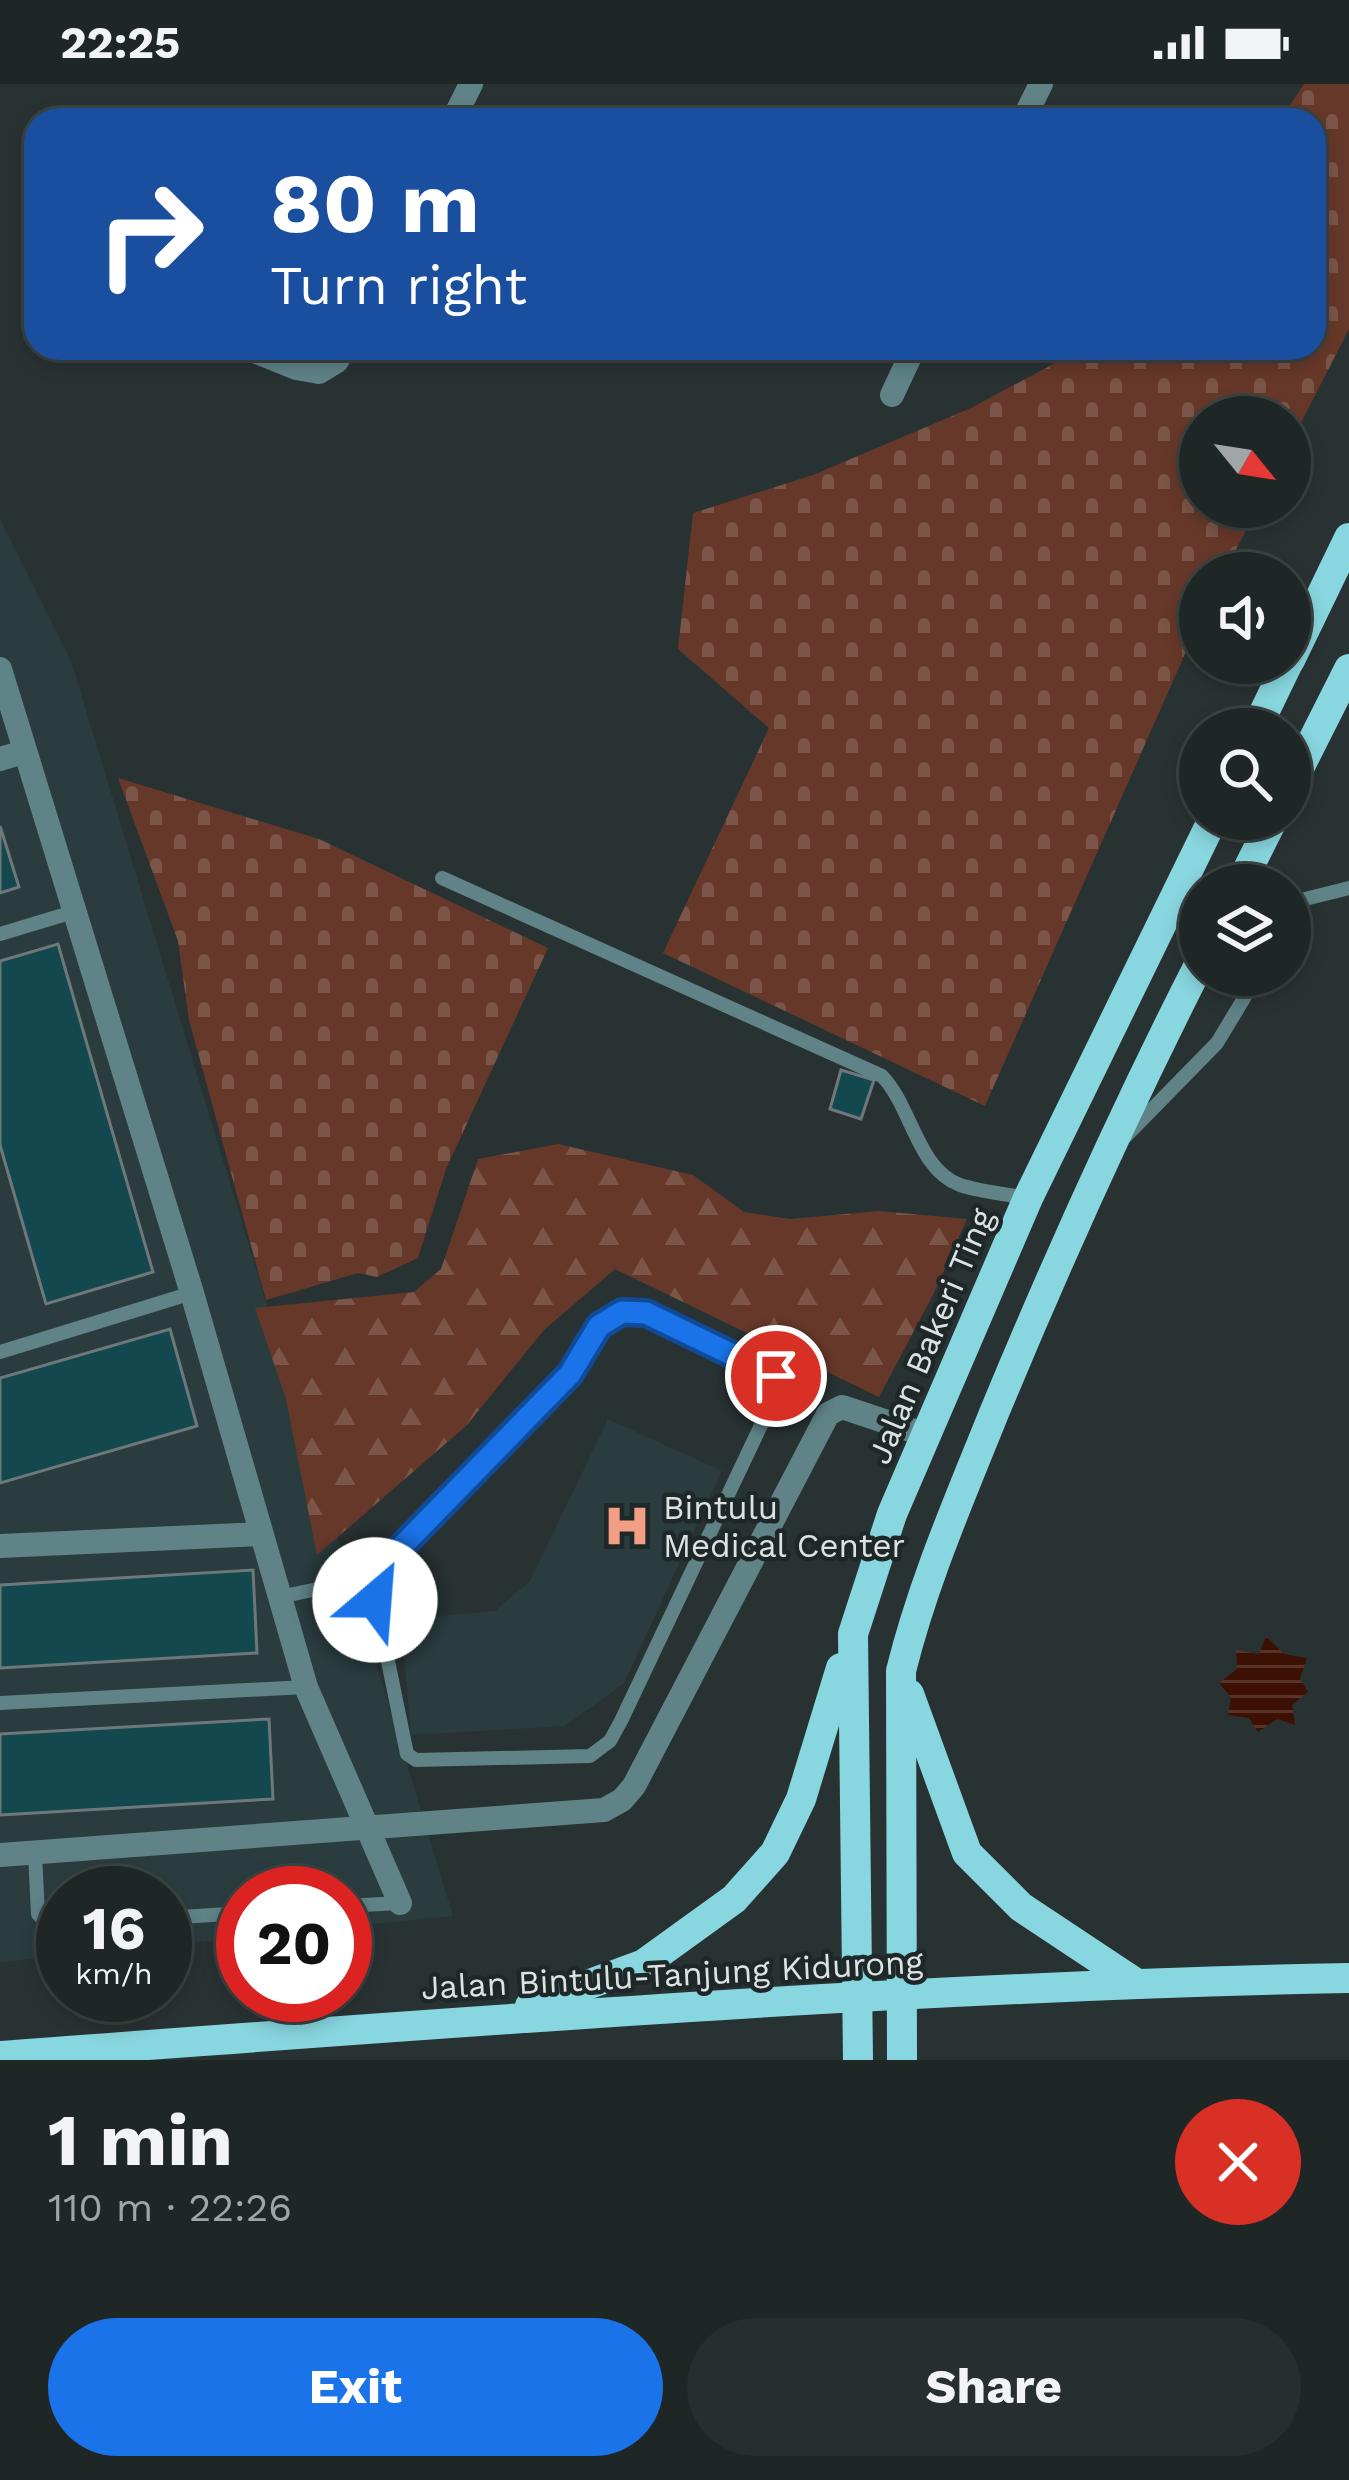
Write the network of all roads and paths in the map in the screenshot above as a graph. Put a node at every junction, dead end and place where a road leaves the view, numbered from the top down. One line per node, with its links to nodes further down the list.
1 (276, 360): 2 (street)
2 (337, 360)
3 (908, 360): 4 (street)
4 (892, 395)
5 (1349, 538): 6 (main road)
6 (1311, 616)
7 (0, 669): 10 (street)
8 (1349, 669): 9 (main road)
9 (1311, 744)
10 (12, 756): 15 (street)
11 (1203, 840): 20 (main road, Jalan Bakeri Ting)
12 (442, 878): 20 (lane)
13 (1349, 888): 14 (lane)
14 (1311, 898)
15 (74, 912): 16 (lane); 21 (street)
16 (0, 934)
17 (1184, 996): 19 (main road)
18 (1245, 996): 19 (lane)
19 (1105, 1158): 29 (main road)
20 (1028, 1198): 23 (main road, Jalan Bakeri Ting)
21 (192, 1294): 22 (lane); 24 (street)
22 (0, 1352)
23 (926, 1435): 28 (main road, Jalan Bakeri Ting); 32 (street)
24 (260, 1534): 25 (street); 27 (street)
25 (0, 1546)
26 (371, 1578): 26 (lane); 27 (lane)
27 (279, 1597): 30 (street)
28 (853, 1634): 41 (main road, Jalan Bakeri Ting); 42 (main road)
29 (901, 1671): 39 (main road); 40 (main road)
30 (307, 1687): 31 (lane); 32 (street)
31 (0, 1703)
32 (367, 1830): 33 (street); 36 (street)
33 (34, 1854): 34 (street); 35 (lane)
34 (0, 1855)
35 (36, 1884)
36 (400, 1903): 37 (lane)
37 (372, 1905)
38 (1349, 1978): 39 (main road, Jalan Bintulu-Tanjung Kidurong)
39 (1134, 1982): 40 (main road, Jalan Bintulu-Tanjung Kidurong)
40 (901, 1996): 41 (main road, Jalan Bintulu-Tanjung Kidurong); 45 (main road)
41 (858, 1999): 42 (main road, Jalan Bintulu-Tanjung Kidurong); 44 (main road, Jalan Bakeri Ting)
42 (488, 2020): 43 (main road, Jalan Bintulu-Tanjung Kidurong)
43 (0, 2056)
44 (858, 2060)
45 (902, 2060)

